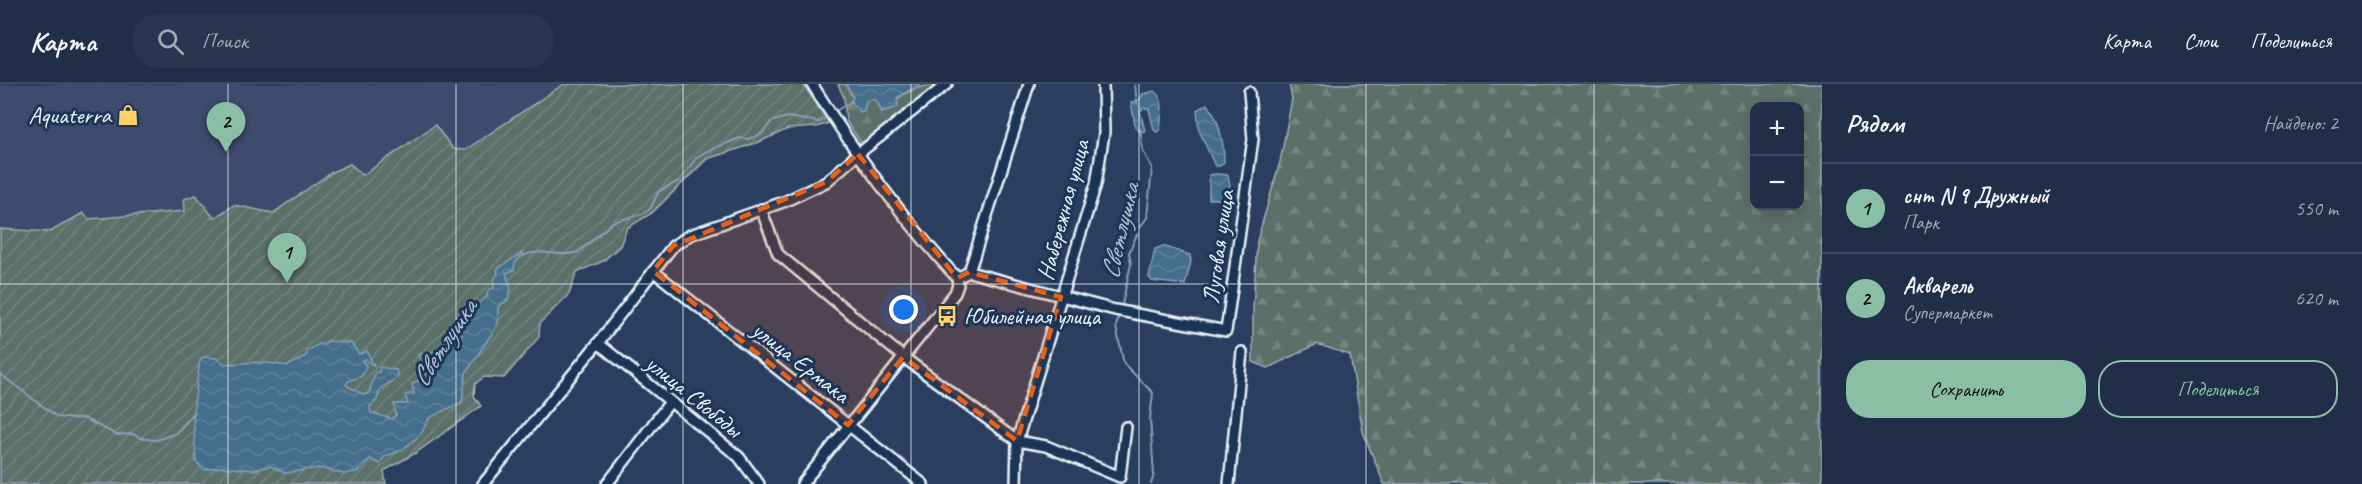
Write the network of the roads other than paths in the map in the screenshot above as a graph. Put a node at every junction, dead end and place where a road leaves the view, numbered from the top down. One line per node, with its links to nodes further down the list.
1 (812, 84): 6 (street)
2 (947, 84): 6 (street)
3 (1029, 84): 9 (street)
4 (1103, 84): 11 (street, Набережная улица)
5 (1249, 92): 11 (street, Луговая улица)
6 (858, 154): 7 (street); 10 (street)
7 (761, 209): 8 (street); 14 (street)
8 (653, 271): 12 (street); 16 (street, улица Ермака)
9 (969, 272): 10 (street); 11 (street, Луговая улица)
10 (957, 278): 14 (street)
11 (1061, 297): 18 (street, Набережная улица)
12 (598, 343): 15 (street, улица Свободы); 20 (street)
13 (1242, 352): 26 (street)
14 (903, 357): 16 (street); 18 (street)
15 (670, 402): 21 (street); 22 (street, улица Свободы)
16 (848, 424): 23 (street); 24 (street, улица Ермака)
17 (1126, 427): 19 (street)
18 (1017, 441): 19 (street); 25 (street, Набережная улица)
19 (1120, 481)
20 (483, 484)
21 (607, 484)
22 (759, 484)
23 (802, 484)
24 (923, 484)
25 (1016, 484)
26 (1229, 484)

